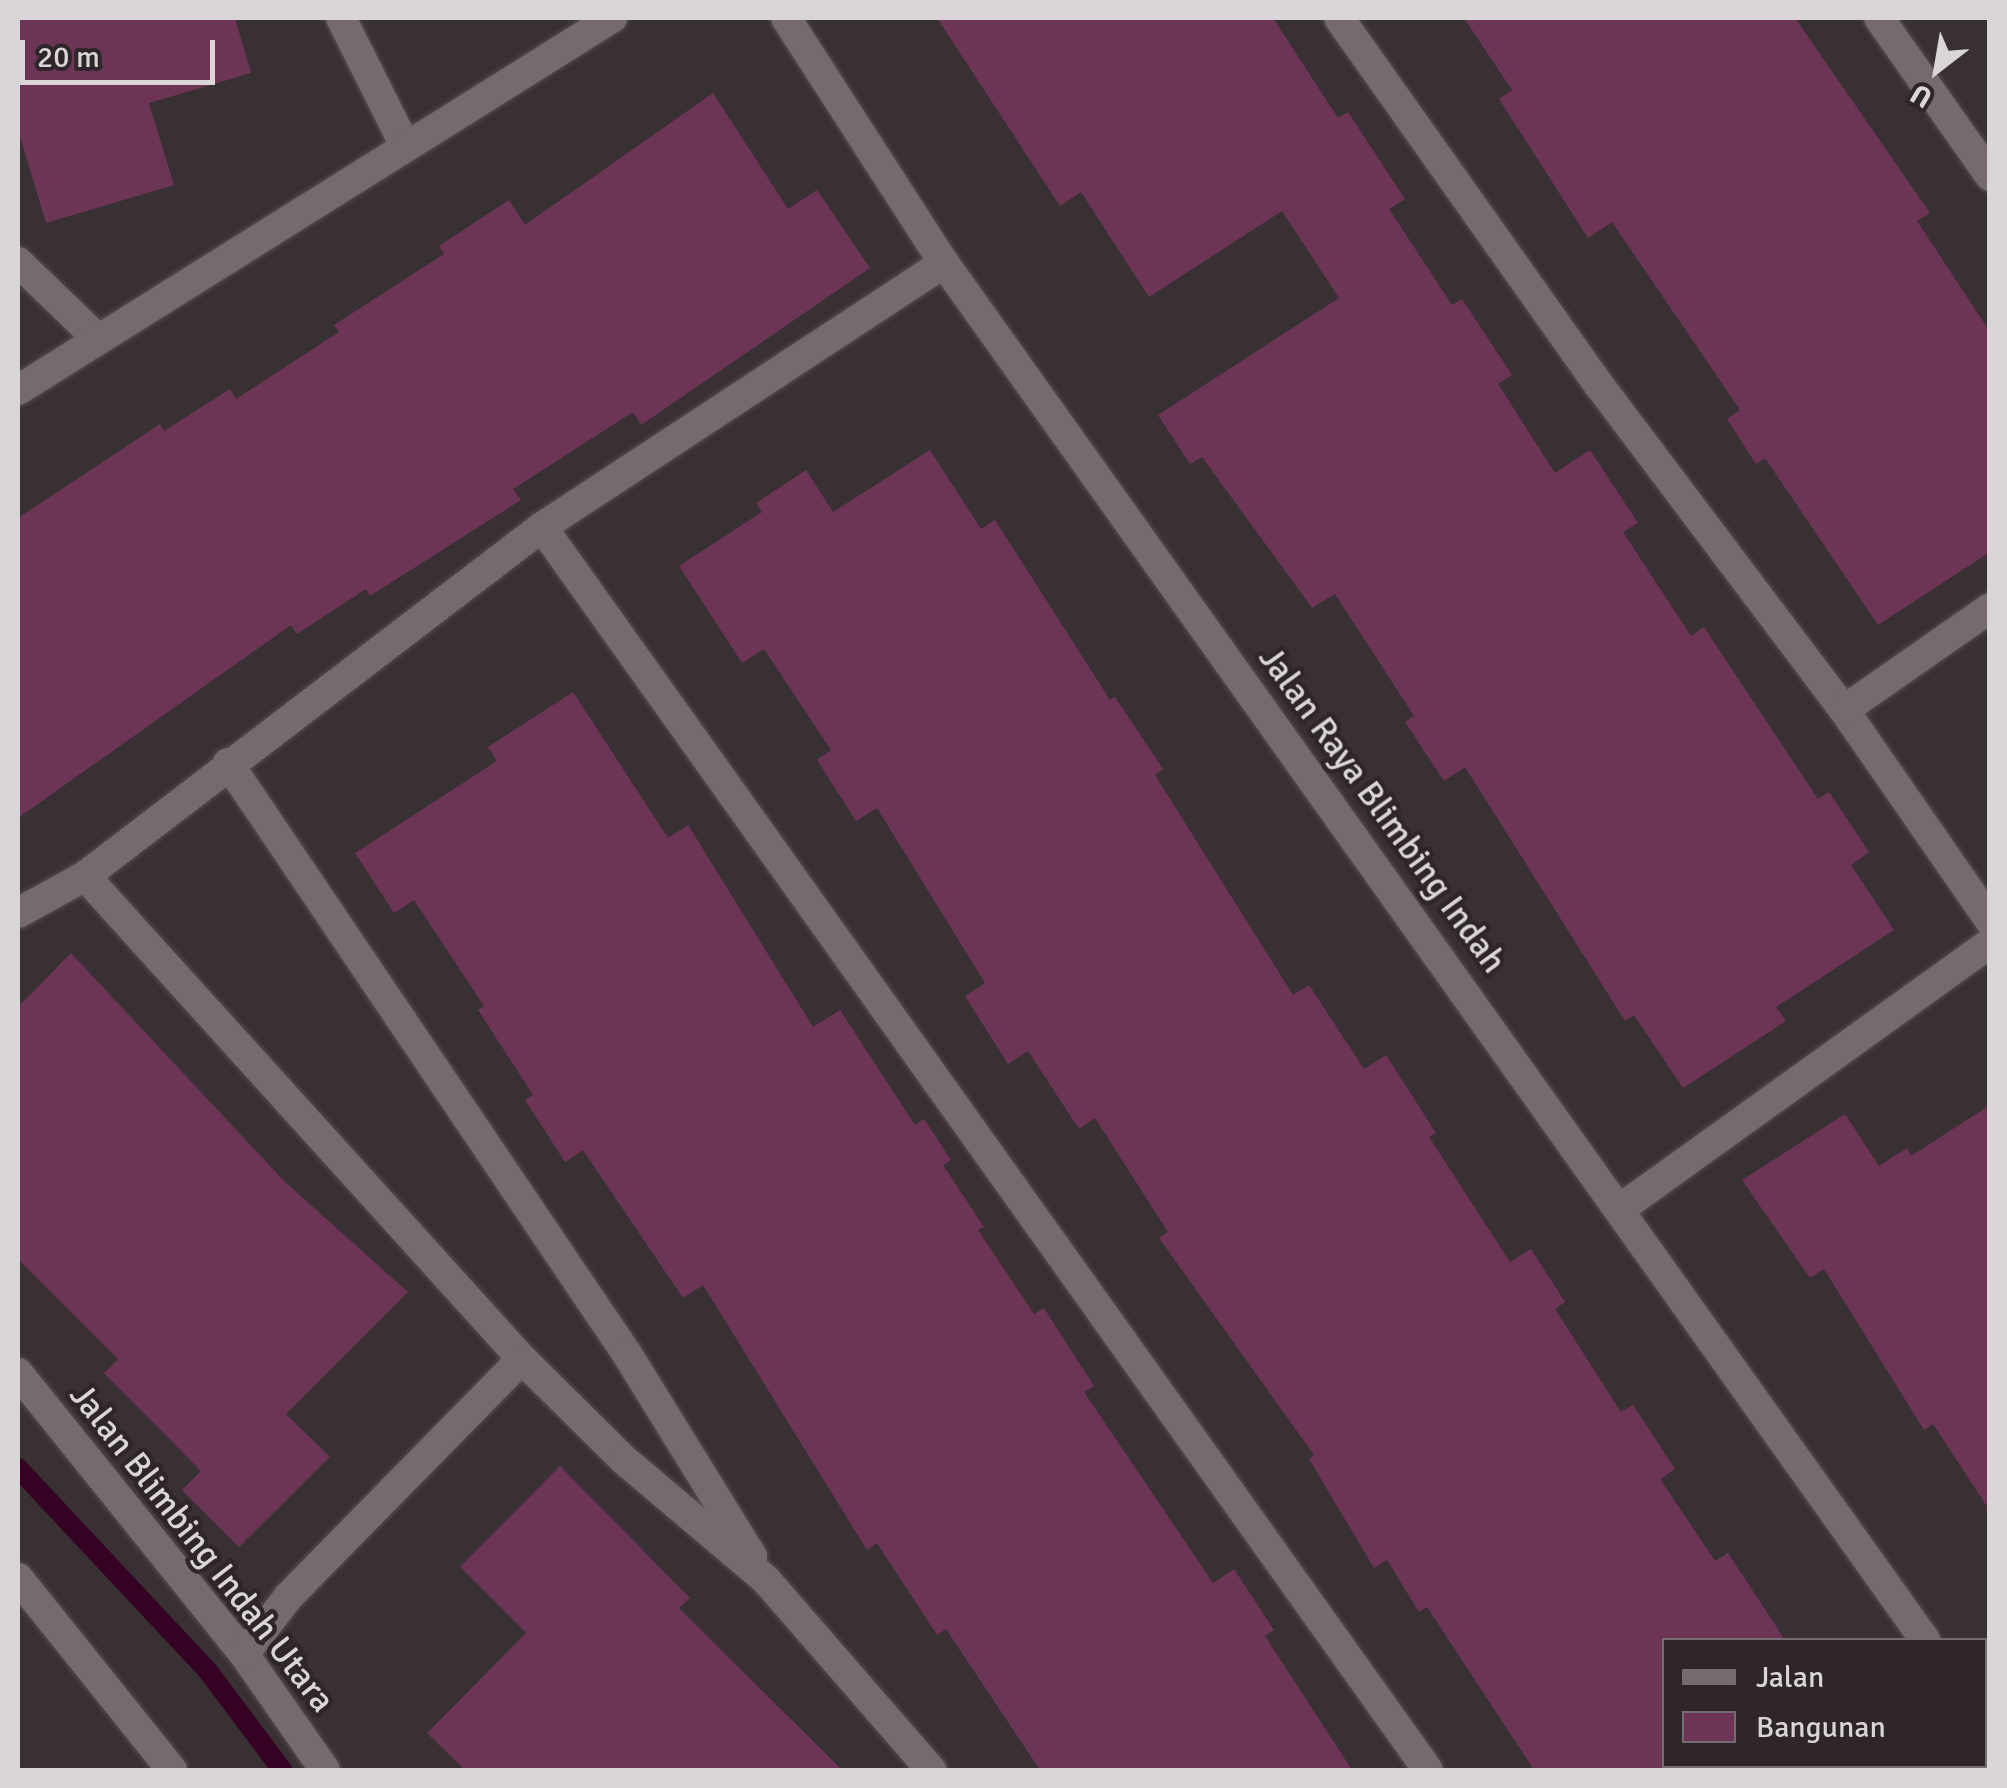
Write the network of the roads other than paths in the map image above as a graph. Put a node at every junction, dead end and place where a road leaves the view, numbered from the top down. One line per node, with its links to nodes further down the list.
1 (342, 18): 6 (street)
2 (612, 18): 6 (street)
3 (786, 18): 9 (street, Jalan Raya Blimbing Indah)
4 (1339, 18): 14 (street)
5 (1879, 18): 7 (street)
6 (405, 146): 10 (street)
7 (1990, 176)
8 (18, 262): 10 (street)
9 (944, 263): 12 (street); 20 (street, Jalan Raya Blimbing Indah)
10 (98, 339): 11 (street)
11 (18, 390)
12 (542, 527): 15 (street); 30 (street)
13 (1990, 608): 14 (street)
14 (1844, 710): 18 (street)
15 (228, 764): 16 (street); 24 (street)
16 (85, 876): 17 (street); 21 (street)
17 (18, 912)
18 (1990, 921)
19 (1990, 942): 20 (street)
20 (1620, 1209): 25 (street, Jalan Raya Blimbing Indah)
21 (522, 1359): 24 (street); 26 (street)
22 (18, 1373): 26 (street, Jalan Blimbing Indah Utara)
23 (18, 1578): 27 (street)
24 (766, 1580): 29 (street)
25 (1924, 1638)
26 (244, 1654): 28 (street, Jalan Blimbing Indah Utara)
27 (172, 1770)
28 (325, 1770)
29 (931, 1770)
30 (1428, 1770)

